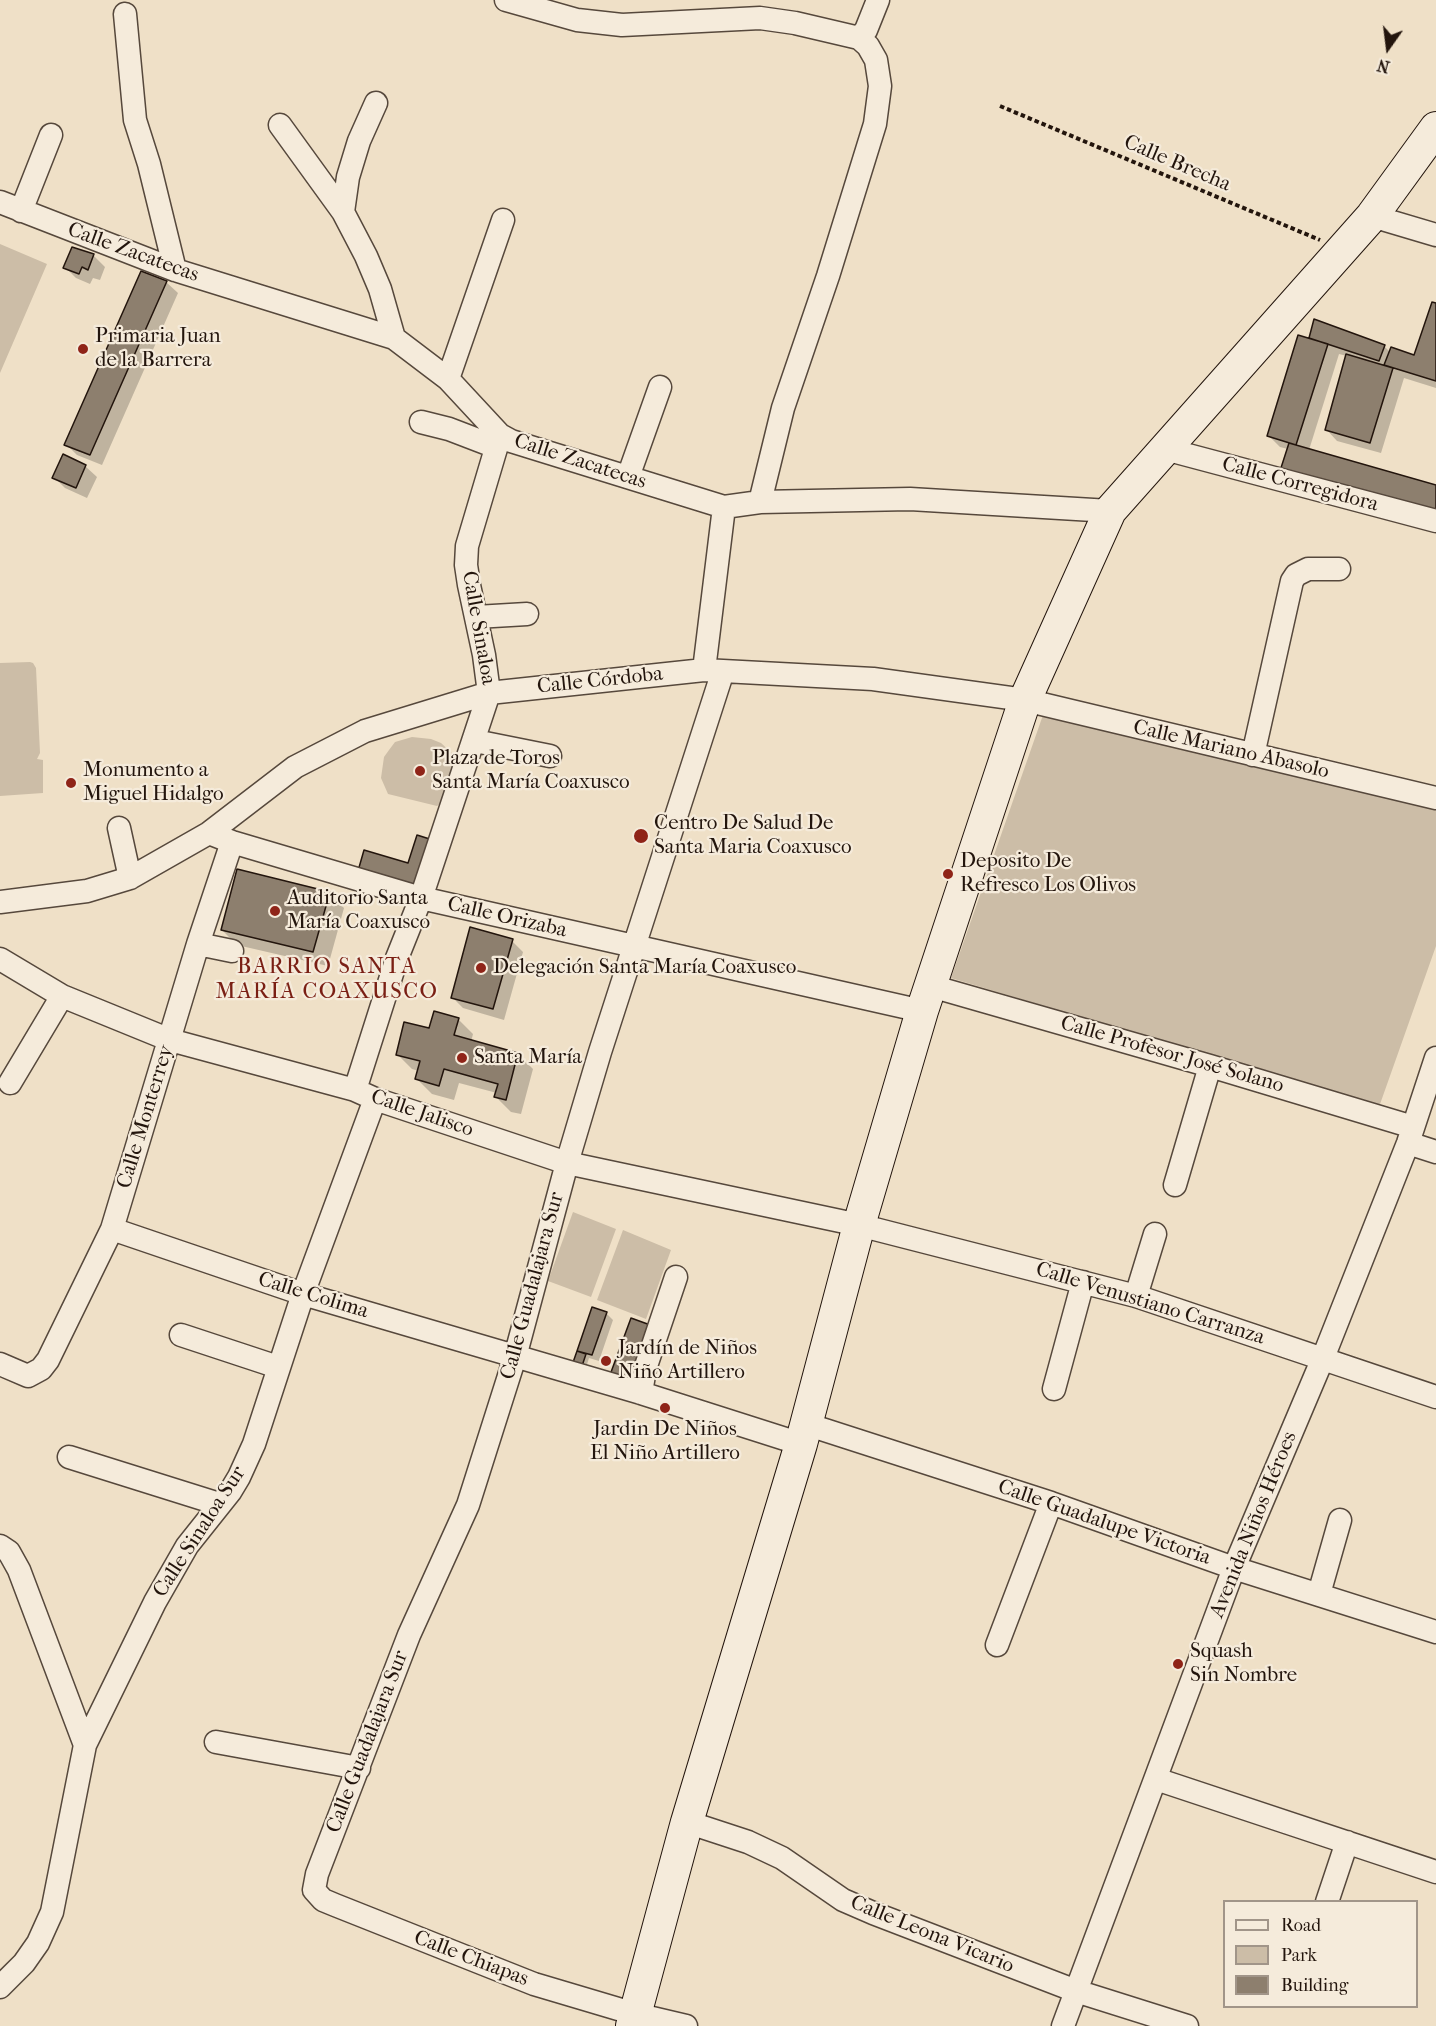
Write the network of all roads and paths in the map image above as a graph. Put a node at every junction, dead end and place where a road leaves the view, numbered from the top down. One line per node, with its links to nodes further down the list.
1 (506, 0): 4 (street)
2 (878, 0): 4 (street)
3 (125, 14): 17 (street)
4 (859, 38): 25 (street)
5 (376, 103): 12 (street)
6 (1000, 106): 16 (path, Calle Brecha)
7 (280, 126): 12 (street)
8 (1436, 128): 13 (street)
9 (51, 135): 11 (street)
10 (0, 202): 11 (street, Calle Zacatecas)
11 (21, 211): 17 (street, Calle Zacatecas)
12 (343, 212): 18 (street)
13 (1372, 216): 15 (street); 16 (street)
14 (503, 220): 19 (street)
15 (1436, 235)
16 (1343, 249): 23 (street)
17 (175, 270): 18 (street, Calle Zacatecas)
18 (394, 338): 19 (street, Calle Zacatecas)
19 (448, 379): 22 (street, Calle Zacatecas)
20 (660, 387): 24 (street)
21 (421, 422): 22 (street)
22 (498, 441): 24 (street, Calle Zacatecas); 31 (street, Calle Sinaloa)
23 (1165, 449): 27 (street); 28 (street, Calle Corregidora)
24 (628, 477): 26 (street, Calle Zacatecas)
25 (760, 502): 26 (street, Calle Zacatecas); 27 (street, Calle Zacatecas)
26 (724, 507): 32 (street, Calle Guadalajara Sur)
27 (1110, 511): 34 (street)
28 (1436, 521)
29 (1339, 569): 36 (street)
30 (527, 614): 31 (street)
31 (476, 617): 33 (street, Calle Sinaloa)
32 (713, 670): 33 (street, Calle Córdoba); 34 (street, Calle Córdoba); 46 (street, Calle Guadalajara Sur)
33 (489, 693): 35 (street, Calle Sinaloa); 40 (street, Calle Córdoba)
34 (1025, 700): 36 (street, Calle Mariano Abasolo); 50 (street)
35 (475, 741): 37 (street); 43 (street, Calle Sinaloa)
36 (1253, 755): 38 (street, Calle Mariano Abasolo)
37 (550, 756)
38 (1436, 798)
39 (119, 828): 42 (street)
40 (209, 833): 41 (street, Calle Orizaba); 42 (street)
41 (232, 842): 43 (street, Calle Orizaba); 45 (street, Calle Monterrey)
42 (130, 878): 44 (street)
43 (421, 898): 46 (street, Calle Orizaba); 55 (street, Calle Sinaloa)
44 (0, 902)
45 (198, 944): 47 (street); 51 (street, Calle Monterrey)
46 (635, 948): 50 (street, Calle Orizaba); 58 (street, Calle Guadalajara Sur)
47 (232, 951)
48 (0, 959): 49 (street, Calle Jalisco)
49 (62, 996): 51 (street, Calle Jalisco); 54 (street)
50 (926, 998): 53 (street, Calle Profesor José Solano); 60 (street)
51 (170, 1040): 55 (street, Calle Jalisco); 61 (street, Calle Monterrey)
52 (1436, 1058): 56 (street, Avenida Niños Héroes)
53 (1210, 1066): 56 (street, Calle Profesor José Solano); 59 (street)
54 (10, 1083)
55 (365, 1095): 58 (street, Calle Jalisco); 65 (street, Calle Sinaloa Sur)
56 (1411, 1135): 57 (street, Calle Profesor José Solano); 69 (street, Avenida Niños Héroes)
57 (1436, 1152)
58 (567, 1163): 60 (street, Calle Jalisco); 68 (street, Calle Guadalajara Sur)
59 (1175, 1185)
60 (859, 1225): 64 (street, Calle Venustiano Carranza); 75 (street)
61 (112, 1229): 65 (street, Calle Colima); 70 (street, Calle Monterrey)
62 (1155, 1234): 66 (street)
63 (676, 1277): 73 (street)
64 (1083, 1282): 66 (street, Calle Venustiano Carranza); 72 (street)
65 (303, 1294): 68 (street, Calle Colima); 71 (street, Calle Sinaloa Sur)
66 (1136, 1296): 69 (street, Calle Venustiano Carranza)
67 (181, 1335): 71 (street)
68 (515, 1357): 73 (street, Calle Guadalupe Victoria); 87 (street, Calle Guadalajara Sur)
69 (1323, 1358): 74 (street, Calle Venustiano Carranza); 81 (street, Avenida Niños Héroes)
70 (0, 1364)
71 (278, 1367): 78 (street, Calle Sinaloa Sur)
72 (1054, 1389)
73 (641, 1393): 75 (street, Calle Guadalupe Victoria)
74 (1436, 1397)
75 (804, 1434): 77 (street, Calle Guadalupe Victoria); 89 (street)
76 (69, 1457): 78 (street)
77 (1051, 1503): 81 (street, Calle Guadalupe Victoria); 84 (street)
78 (219, 1504): 86 (street, Calle Sinaloa Sur)
79 (1340, 1520): 82 (street)
80 (0, 1546): 86 (street)
81 (1234, 1568): 82 (street, Calle Guadalupe Victoria); 88 (street, Avenida Niños Héroes)
82 (1319, 1594): 83 (street, Calle Guadalupe Victoria)
83 (1436, 1632)
84 (997, 1645)
85 (216, 1742): 87 (street)
86 (85, 1745): 94 (street, Calle Sinaloa Sur)
87 (359, 1768): 92 (street, Calle Guadalajara Sur)
88 (1156, 1779): 90 (street); 95 (street, Avenida Niños Héroes)
89 (687, 1822): 95 (street, Calle Leona Vicario); 96 (street)
90 (1347, 1842): 91 (street); 93 (street)
91 (1436, 1872)
92 (314, 1890): 96 (street, Calle Chiapas)
93 (1328, 1900)
94 (0, 1987)
95 (1076, 1991): 98 (street, Avenida Niños Héroes); 99 (street, Calle Leona Vicario)
96 (634, 2020): 97 (street, Calle Chiapas)
97 (686, 2026)
98 (1063, 2026)
99 (1187, 2026)

